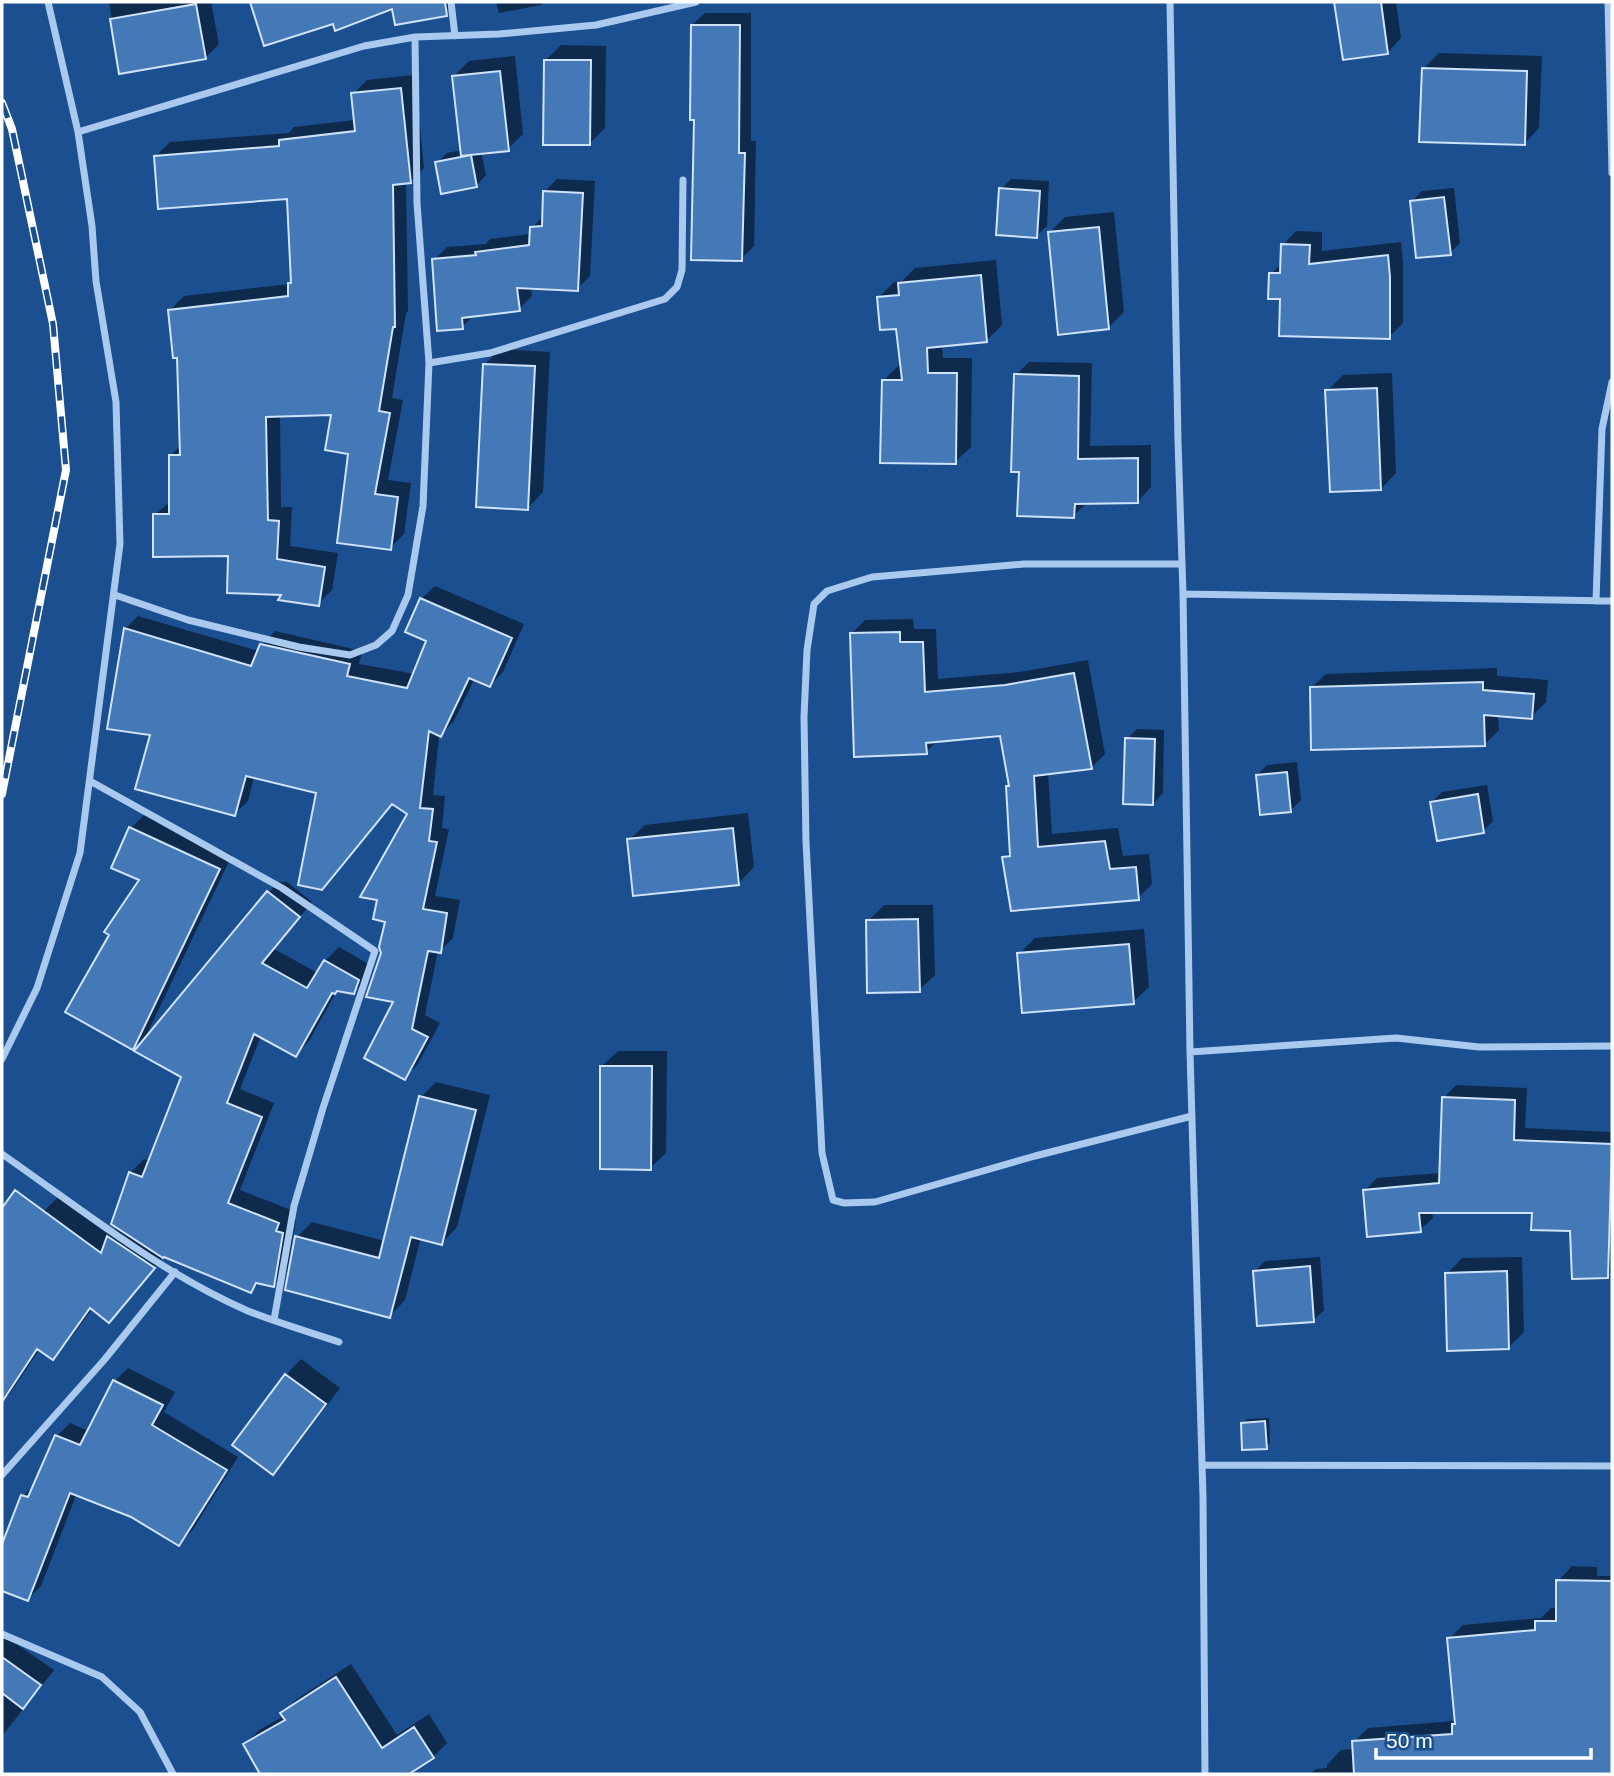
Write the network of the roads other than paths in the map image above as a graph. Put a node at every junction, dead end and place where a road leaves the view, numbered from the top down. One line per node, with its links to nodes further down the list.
1 (48, 2): 8 (street)
2 (451, 2): 6 (street)
3 (696, 2): 6 (street)
4 (1170, 2): 13 (street)
5 (1608, 2): 9 (street)
6 (455, 36): 7 (street)
7 (415, 37): 8 (street); 11 (street)
8 (78, 132): 15 (street)
9 (1612, 173)
10 (683, 180): 11 (street)
11 (429, 363): 15 (street)
12 (1612, 382): 16 (street)
13 (1182, 564): 14 (street); 22 (street)
14 (1183, 594): 16 (street); 20 (street)
15 (114, 595): 18 (street)
16 (1596, 601): 17 (street)
17 (1612, 601)
18 (90, 781): 21 (street); 25 (street)
19 (1612, 1046): 20 (street)
20 (1190, 1052): 22 (street)
21 (2, 1059)
22 (1192, 1116): 27 (street)
23 (2, 1154): 24 (street)
24 (175, 1272): 25 (street); 29 (street)
25 (274, 1320): 26 (street)
26 (339, 1342)
27 (1202, 1465): 28 (street); 32 (street)
28 (1612, 1466)
29 (2, 1475)
30 (2, 1634): 31 (street)
31 (173, 1774)
32 (1205, 1774)

